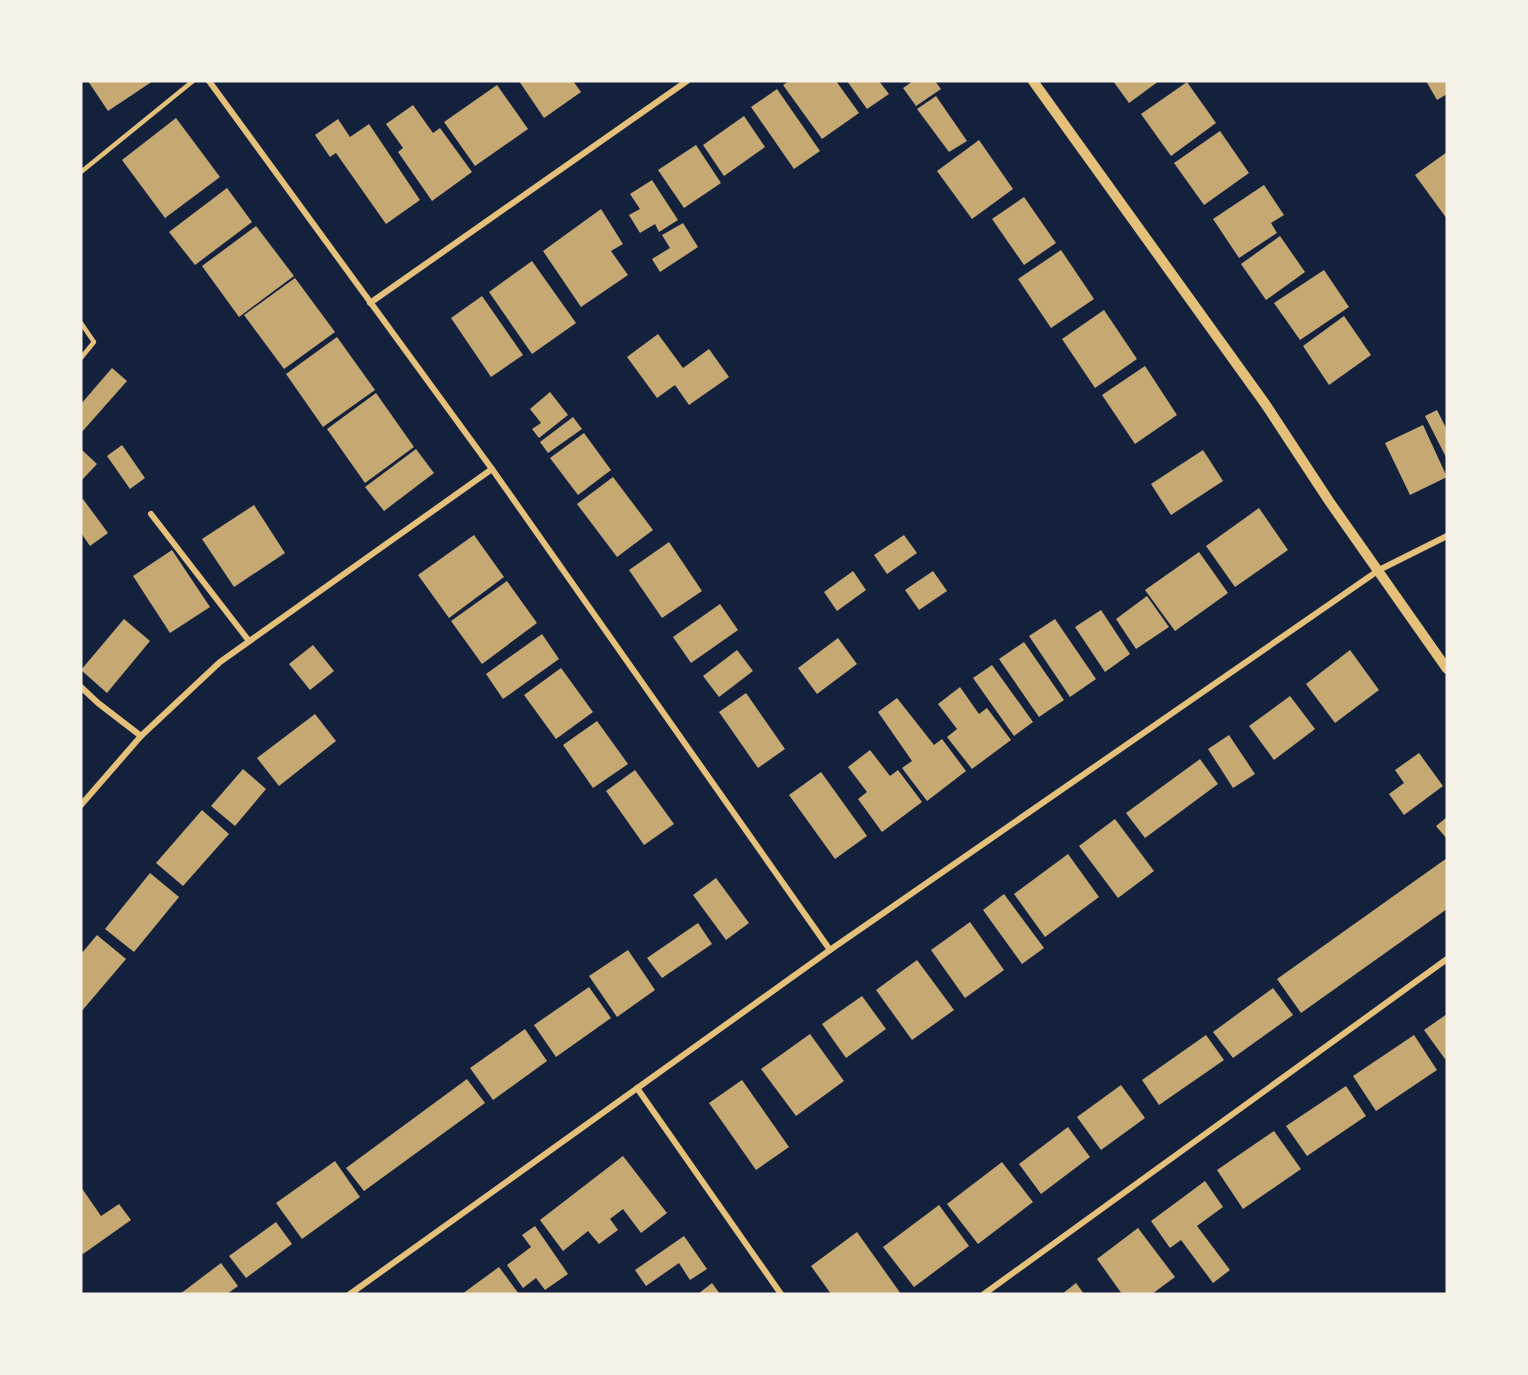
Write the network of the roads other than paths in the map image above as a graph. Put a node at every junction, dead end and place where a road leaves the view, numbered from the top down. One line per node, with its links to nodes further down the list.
1 (193, 81): 5 (lane)
2 (209, 81): 6 (street)
3 (687, 81): 6 (street)
4 (1033, 81): 12 (street)
5 (81, 172)
6 (370, 303): 9 (street)
7 (81, 323): 8 (lane)
8 (81, 358)
9 (492, 469): 13 (street); 18 (street)
10 (151, 514): 13 (street)
11 (1447, 536): 12 (street)
12 (1378, 570): 14 (street); 18 (street)
13 (249, 641): 16 (street)
14 (1447, 669)
15 (81, 687): 16 (street)
16 (141, 736): 17 (street)
17 (81, 805)
18 (830, 950): 20 (street)
19 (1447, 959): 23 (street)
20 (637, 1088): 21 (street); 22 (street)
21 (350, 1294)
22 (781, 1294)
23 (984, 1294)

